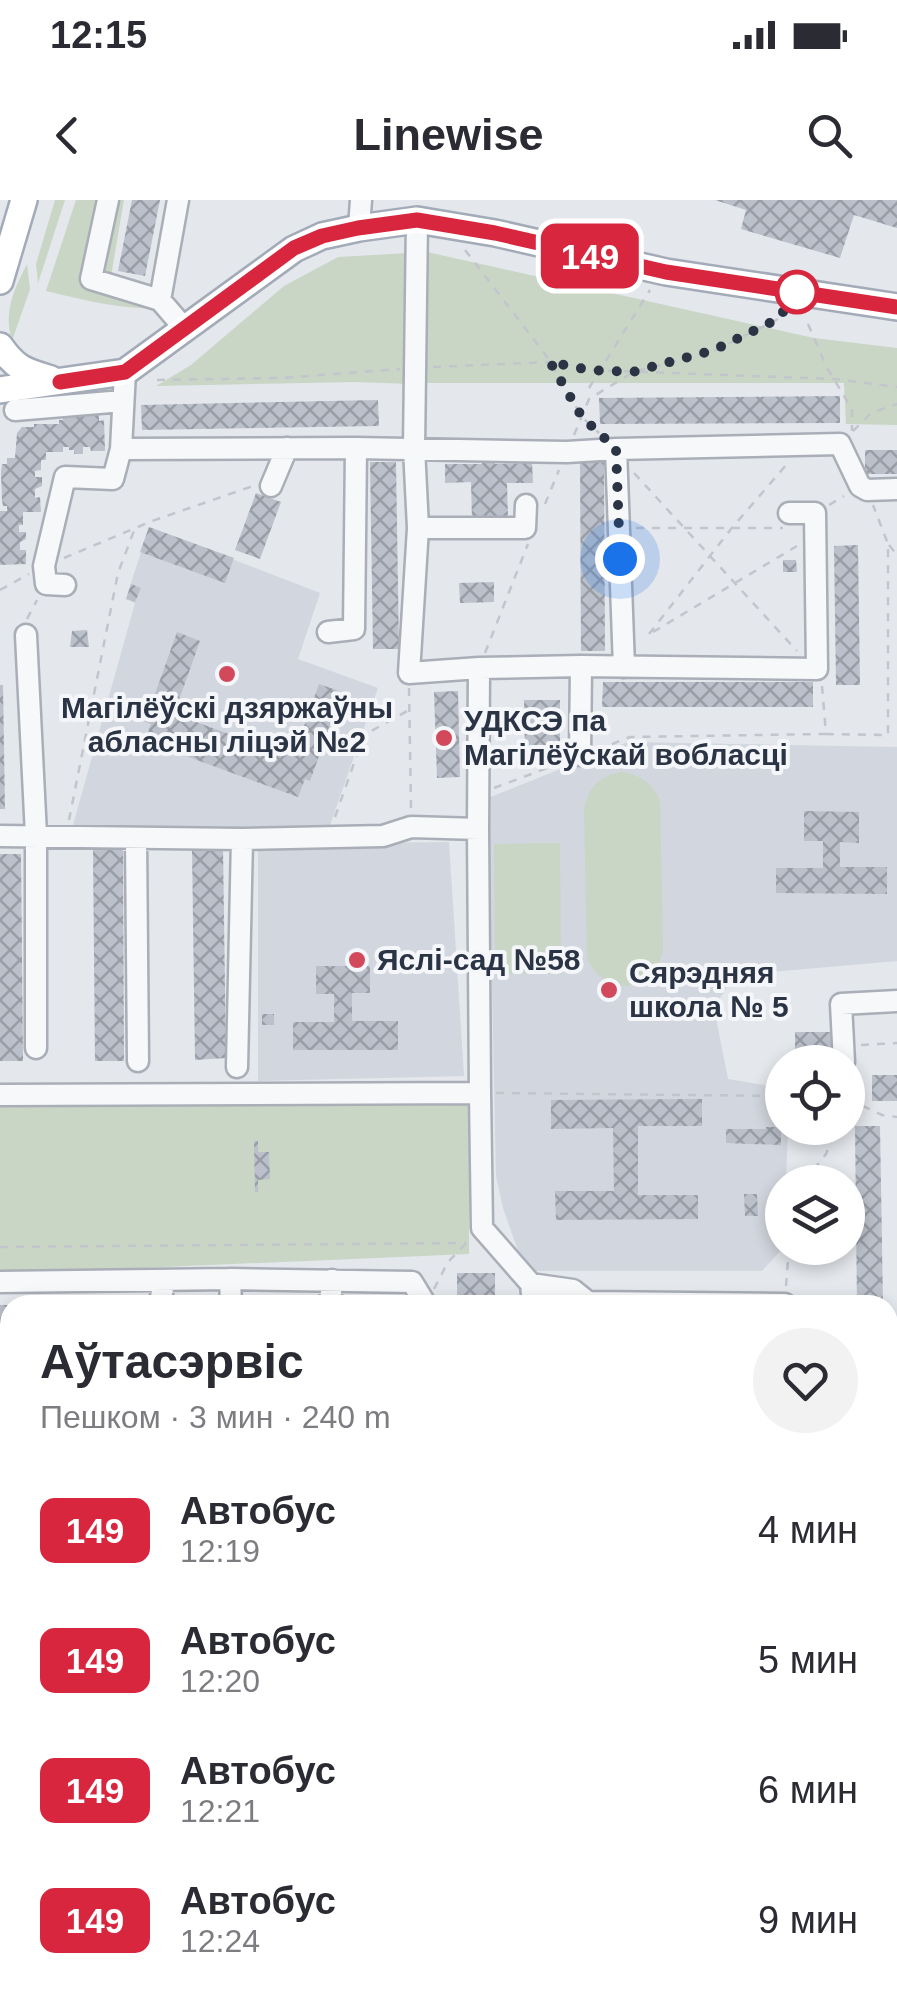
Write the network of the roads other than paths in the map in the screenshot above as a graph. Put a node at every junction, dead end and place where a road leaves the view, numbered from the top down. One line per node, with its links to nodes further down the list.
1 (24, 200): 8 (main road)
2 (108, 200): 10 (lane)
3 (178, 200): 10 (lane)
4 (361, 200): 7 (lane)
5 (0, 212): 8 (main road)
6 (417, 220): 7 (main road); 11 (main road); 20 (lane)
7 (358, 228): 12 (main road)
8 (12, 239): 9 (main road)
9 (0, 282)
10 (160, 300): 12 (lane)
11 (897, 307)
12 (185, 329): 14 (main road)
13 (0, 346): 15 (main road)
14 (125, 372): 15 (main road); 17 (lane)
15 (60, 382): 16 (main road)
16 (8, 400): 17 (lane)
17 (123, 401): 21 (lane)
18 (288, 448): 19 (lane); 21 (lane); 23 (lane)
19 (356, 448): 20 (lane); 29 (lane)
20 (414, 448): 22 (lane); 27 (lane)
21 (121, 449): 28 (lane)
22 (616, 449): 24 (lane); 32 (lane)
23 (272, 482)
24 (897, 489)
25 (526, 505): 27 (lane)
26 (785, 520): 32 (lane)
27 (418, 528): 33 (lane)
28 (52, 578)
29 (328, 632)
30 (26, 636): 36 (lane)
31 (581, 666): 32 (lane); 33 (lane); 34 (lane)
32 (624, 666)
33 (479, 668): 35 (lane)
34 (580, 756)
35 (478, 829): 39 (lane); 45 (lane)
36 (36, 835): 37 (lane); 38 (lane); 42 (lane)
37 (0, 836)
38 (136, 838): 39 (lane); 43 (lane)
39 (242, 839): 44 (lane)
40 (897, 1000): 41 (lane)
41 (844, 1045)
42 (36, 1048)
43 (138, 1060)
44 (238, 1067)
45 (480, 1094): 46 (lane); 55 (lane)
46 (0, 1095)
47 (166, 1280): 48 (lane); 50 (lane); 51 (lane)
48 (230, 1280): 49 (lane); 52 (lane)
49 (332, 1280): 53 (lane); 54 (lane)
50 (0, 1282)
51 (162, 1295)
52 (231, 1295)
53 (331, 1295)
54 (421, 1295)
55 (532, 1295): 56 (lane)
56 (578, 1295)

